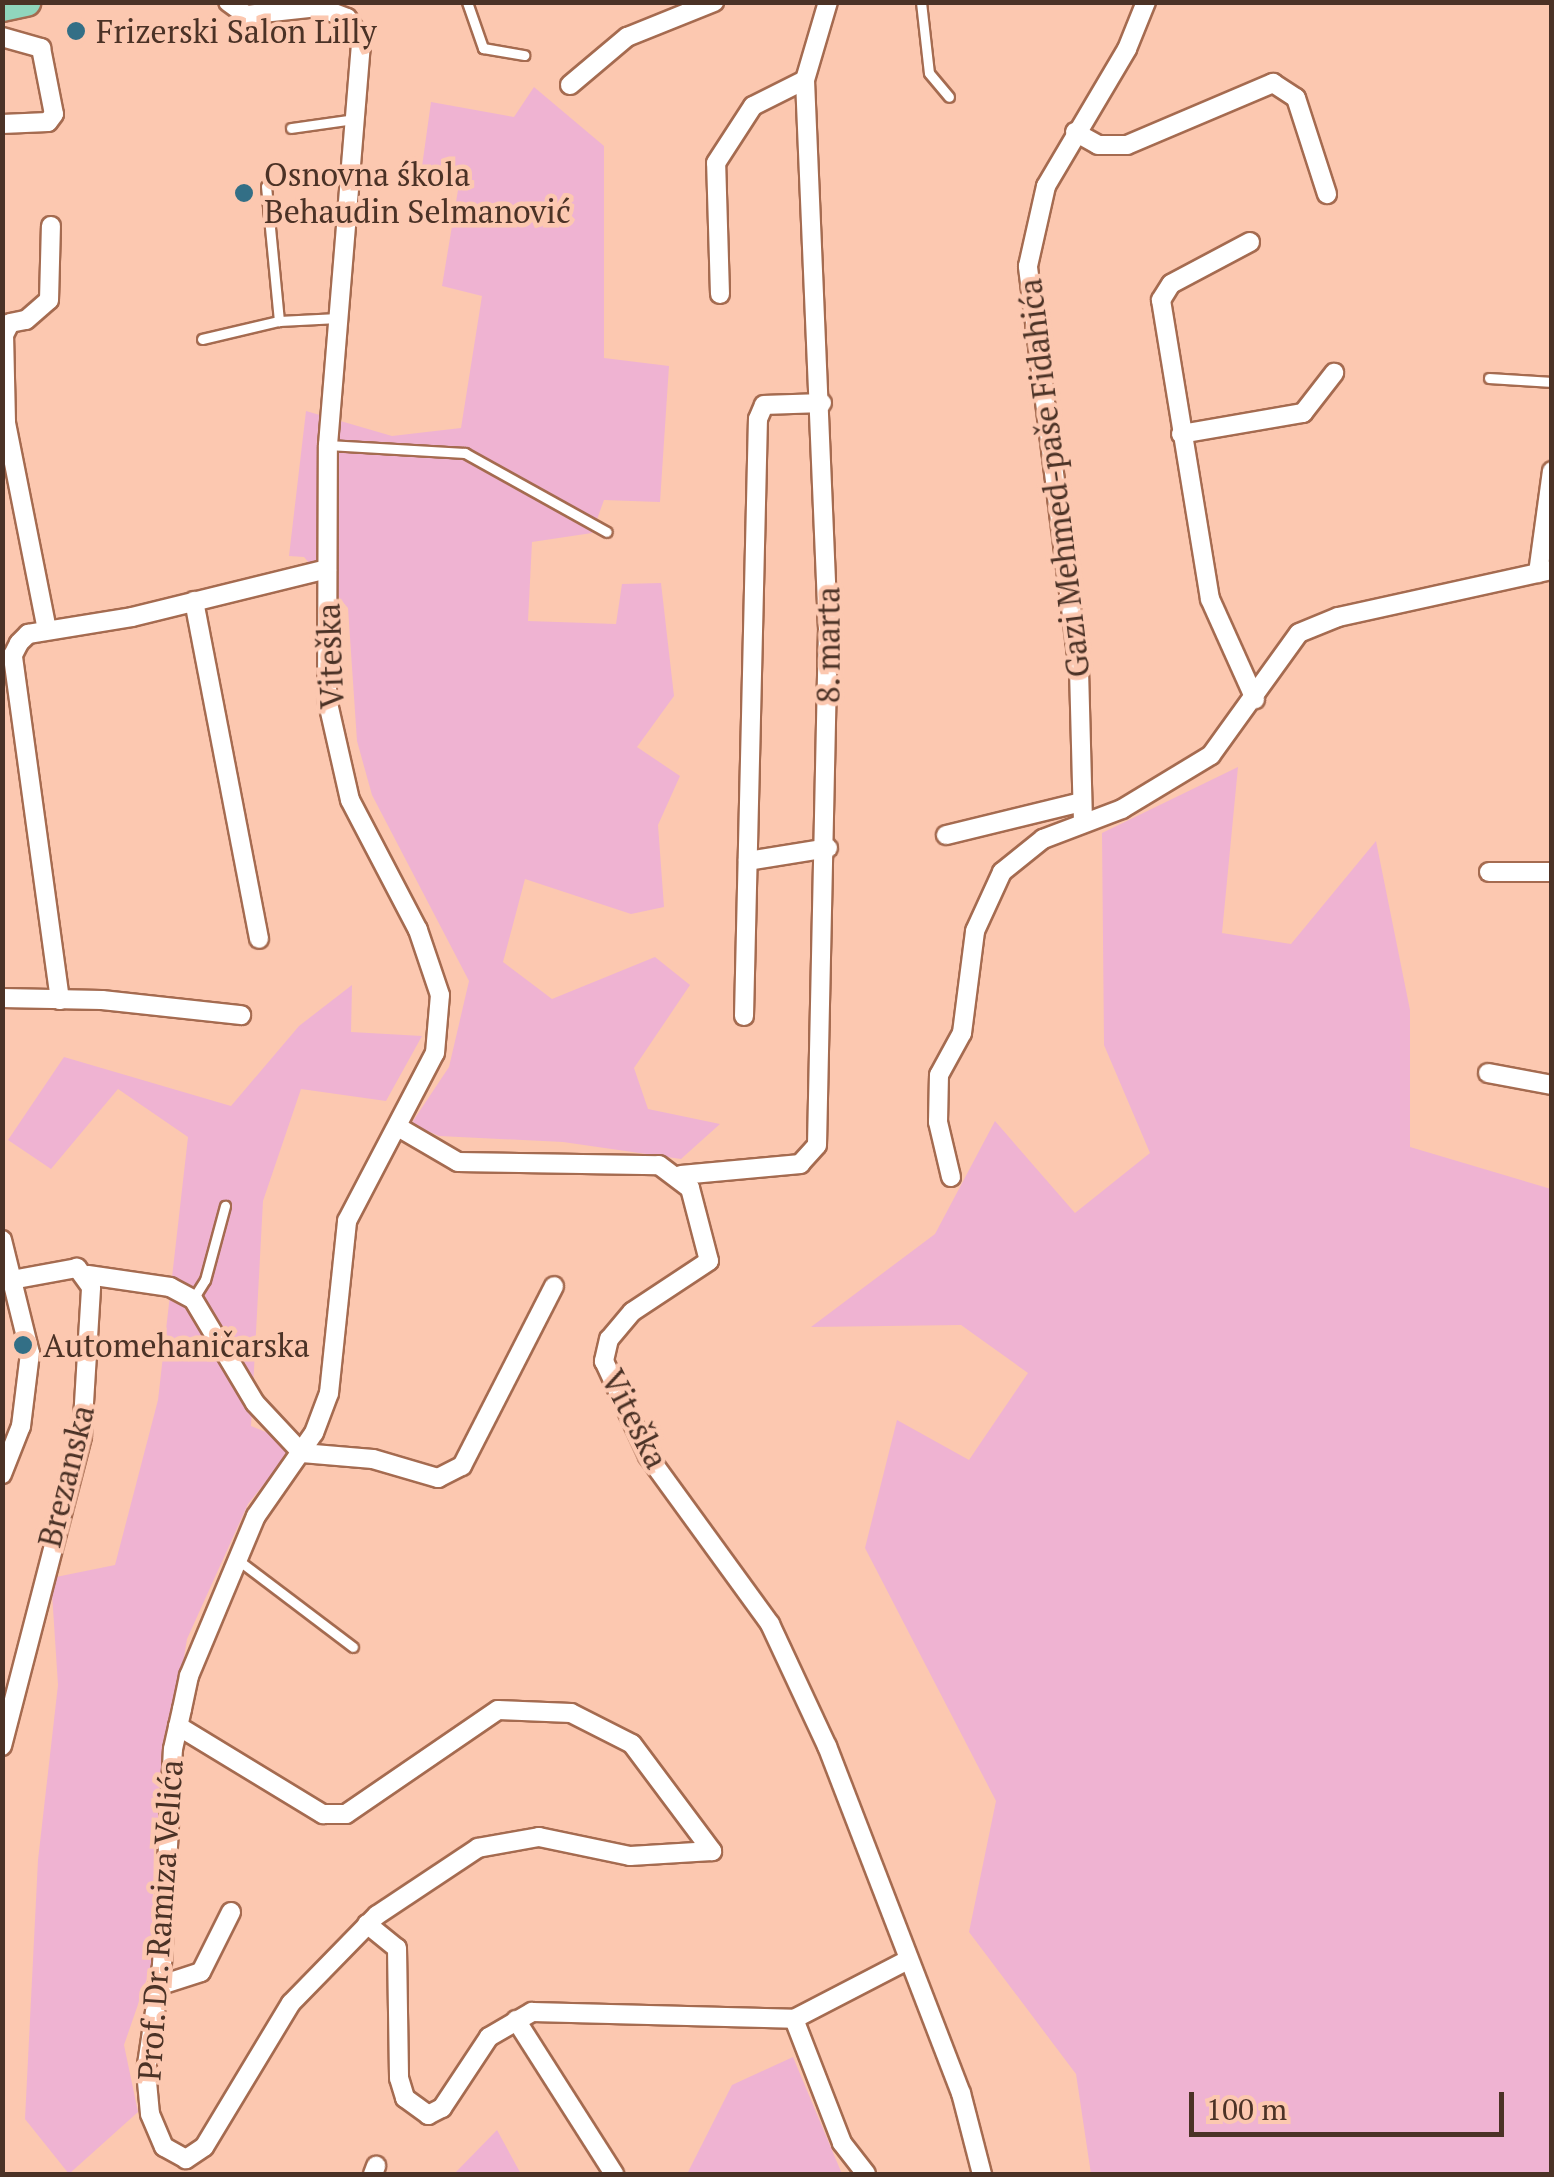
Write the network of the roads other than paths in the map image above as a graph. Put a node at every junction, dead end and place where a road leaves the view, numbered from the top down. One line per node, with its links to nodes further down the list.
1 (26, 2): 8 (main road)
2 (228, 2): 14 (street, Viteška)
3 (467, 2): 10 (lane)
4 (714, 2): 12 (street)
5 (828, 2): 11 (street, 8. marta)
6 (921, 2): 13 (lane)
7 (1146, 2): 17 (street, Gazi Mehmed-paše Fidahića)
8 (2, 7)
9 (2, 37): 15 (street)
10 (524, 55)
11 (805, 80): 22 (street); 29 (street, 8. marta)
12 (570, 85)
13 (950, 97)
14 (357, 117): 16 (lane); 23 (street, Viteška)
15 (2, 124)
16 (292, 128)
17 (1075, 132): 19 (street); 39 (street, Gazi Mehmed-paše Fidahića)
18 (266, 186): 24 (lane)
19 (1327, 194)
20 (52, 226): 37 (street)
21 (1250, 242): 30 (street)
22 (720, 294)
23 (338, 318): 24 (lane); 31 (street, Viteška)
24 (278, 321): 25 (lane)
25 (202, 338)
26 (1334, 373): 30 (street)
27 (1489, 378): 28 (lane)
28 (1552, 382)
29 (822, 403): 42 (street, 8. marta); 43 (street)
30 (1181, 434): 38 (street)
31 (328, 446): 33 (lane); 34 (street, Viteška)
32 (1552, 471): 35 (street)
33 (607, 532)
34 (327, 569): 36 (street, Viteška); 53 (street, Viteška)
35 (1545, 572): 38 (street)
36 (194, 601): 37 (street, Viteška); 46 (street)
37 (48, 630): 48 (street, Viteška)
38 (1255, 699): 40 (street)
39 (1081, 802): 40 (street, Gazi Mehmed-paše Fidahića); 41 (street)
40 (1083, 822): 55 (street)
41 (946, 835)
42 (828, 848): 43 (street); 54 (street, 8. marta)
43 (748, 861): 50 (street)
44 (1488, 872): 45 (street)
45 (1552, 872)
46 (259, 939)
47 (2, 998): 48 (street)
48 (60, 1000): 49 (street)
49 (241, 1015)
50 (744, 1016)
51 (1488, 1073): 52 (street)
52 (1552, 1084)
53 (398, 1127): 54 (street); 62 (street, Prof. Dr. Ramiza Velića)
54 (681, 1175): 70 (street, Viteška)
55 (951, 1178)
56 (225, 1206): 61 (lane)
57 (2, 1240): 59 (street, Brezanska)
58 (88, 1275): 59 (street); 61 (street); 67 (street, Brezanska)
59 (17, 1279): 63 (street, Brezanska)
60 (554, 1286): 62 (street)
61 (192, 1299): 62 (street)
62 (302, 1453): 64 (street, Prof. Dr. Ramiza Velića)
63 (2, 1474)
64 (238, 1560): 65 (lane); 66 (street, Prof. Dr. Ramiza Velića)
65 (353, 1646)
66 (178, 1726): 69 (street, Prof. Dr. Ramiza Velića); 71 (street, Prof. Dr. Ramiza Velića)
67 (2, 1746)
68 (231, 1912): 71 (street)
69 (367, 1924): 73 (street); 74 (street, Prof. Dr. Ramiza Velića)
70 (906, 1961): 72 (street); 77 (street, Viteška)
71 (158, 1986): 74 (street, Prof. Dr. Ramiza Velića)
72 (794, 2019): 73 (street); 76 (street)
73 (516, 2020): 75 (street)
74 (180, 2166)
75 (614, 2174)
76 (866, 2174)
77 (982, 2174)

